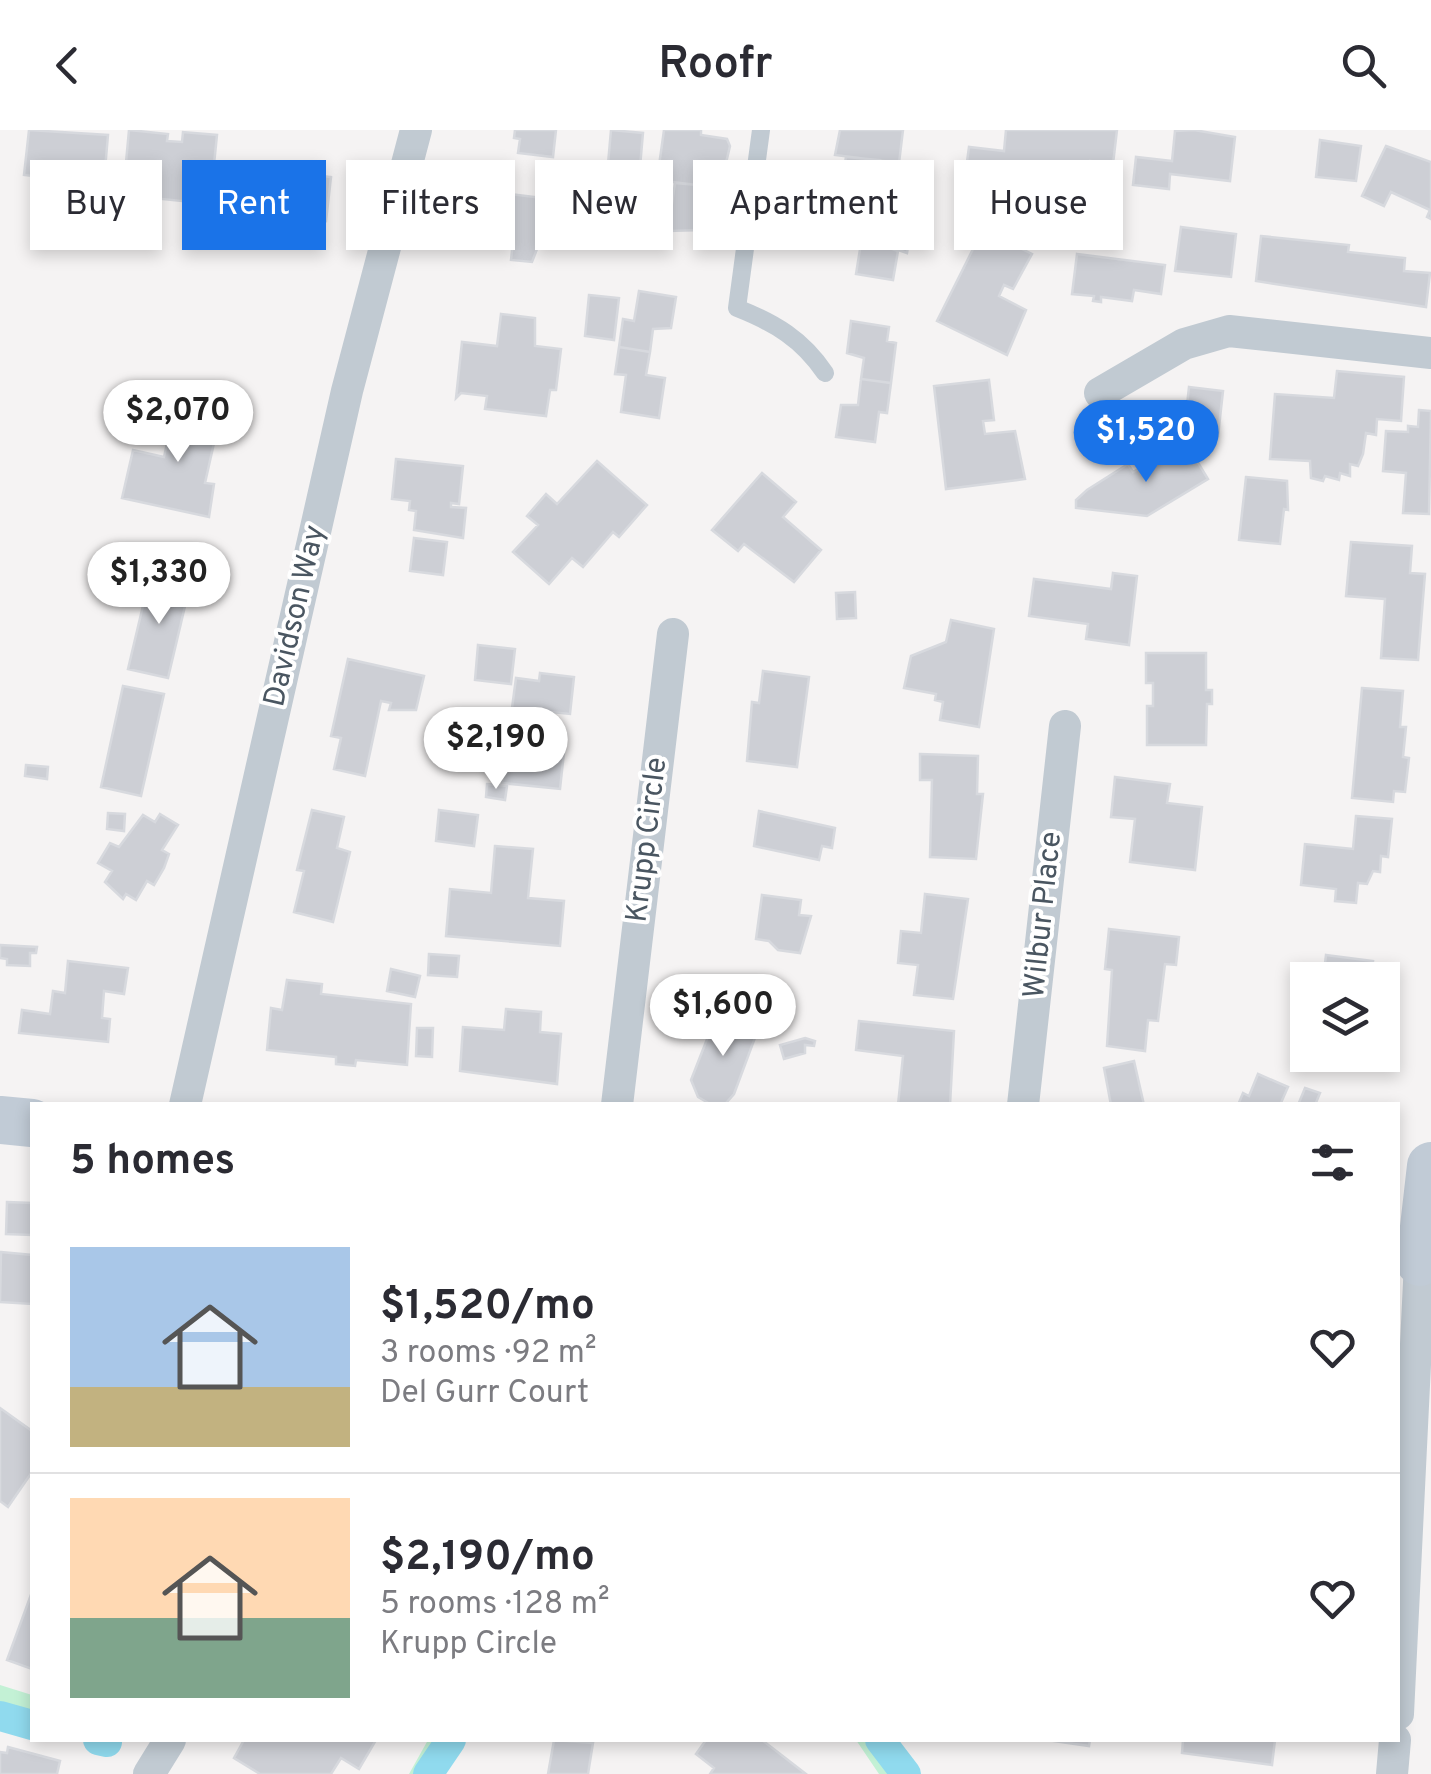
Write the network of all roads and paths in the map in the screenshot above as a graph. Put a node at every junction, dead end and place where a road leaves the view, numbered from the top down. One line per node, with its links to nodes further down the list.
1 (416, 130): 8 (street, Davidson Way)
2 (761, 130): 4 (lane)
3 (1431, 353): 5 (street)
4 (825, 374)
5 (1100, 393)
6 (673, 634): 9 (street, Krupp Circle)
7 (1065, 726): 10 (street, Wilbur Place)
8 (187, 1102)
9 (617, 1102)
10 (1023, 1102)
11 (0, 1120): 12 (street)
12 (30, 1123)
13 (1431, 1166): 14 (street)
14 (1416, 1261): 15 (street)
15 (1400, 1664)
16 (169, 1742): 18 (street)
17 (1395, 1742): 19 (street)
18 (149, 1774)
19 (1392, 1774)

